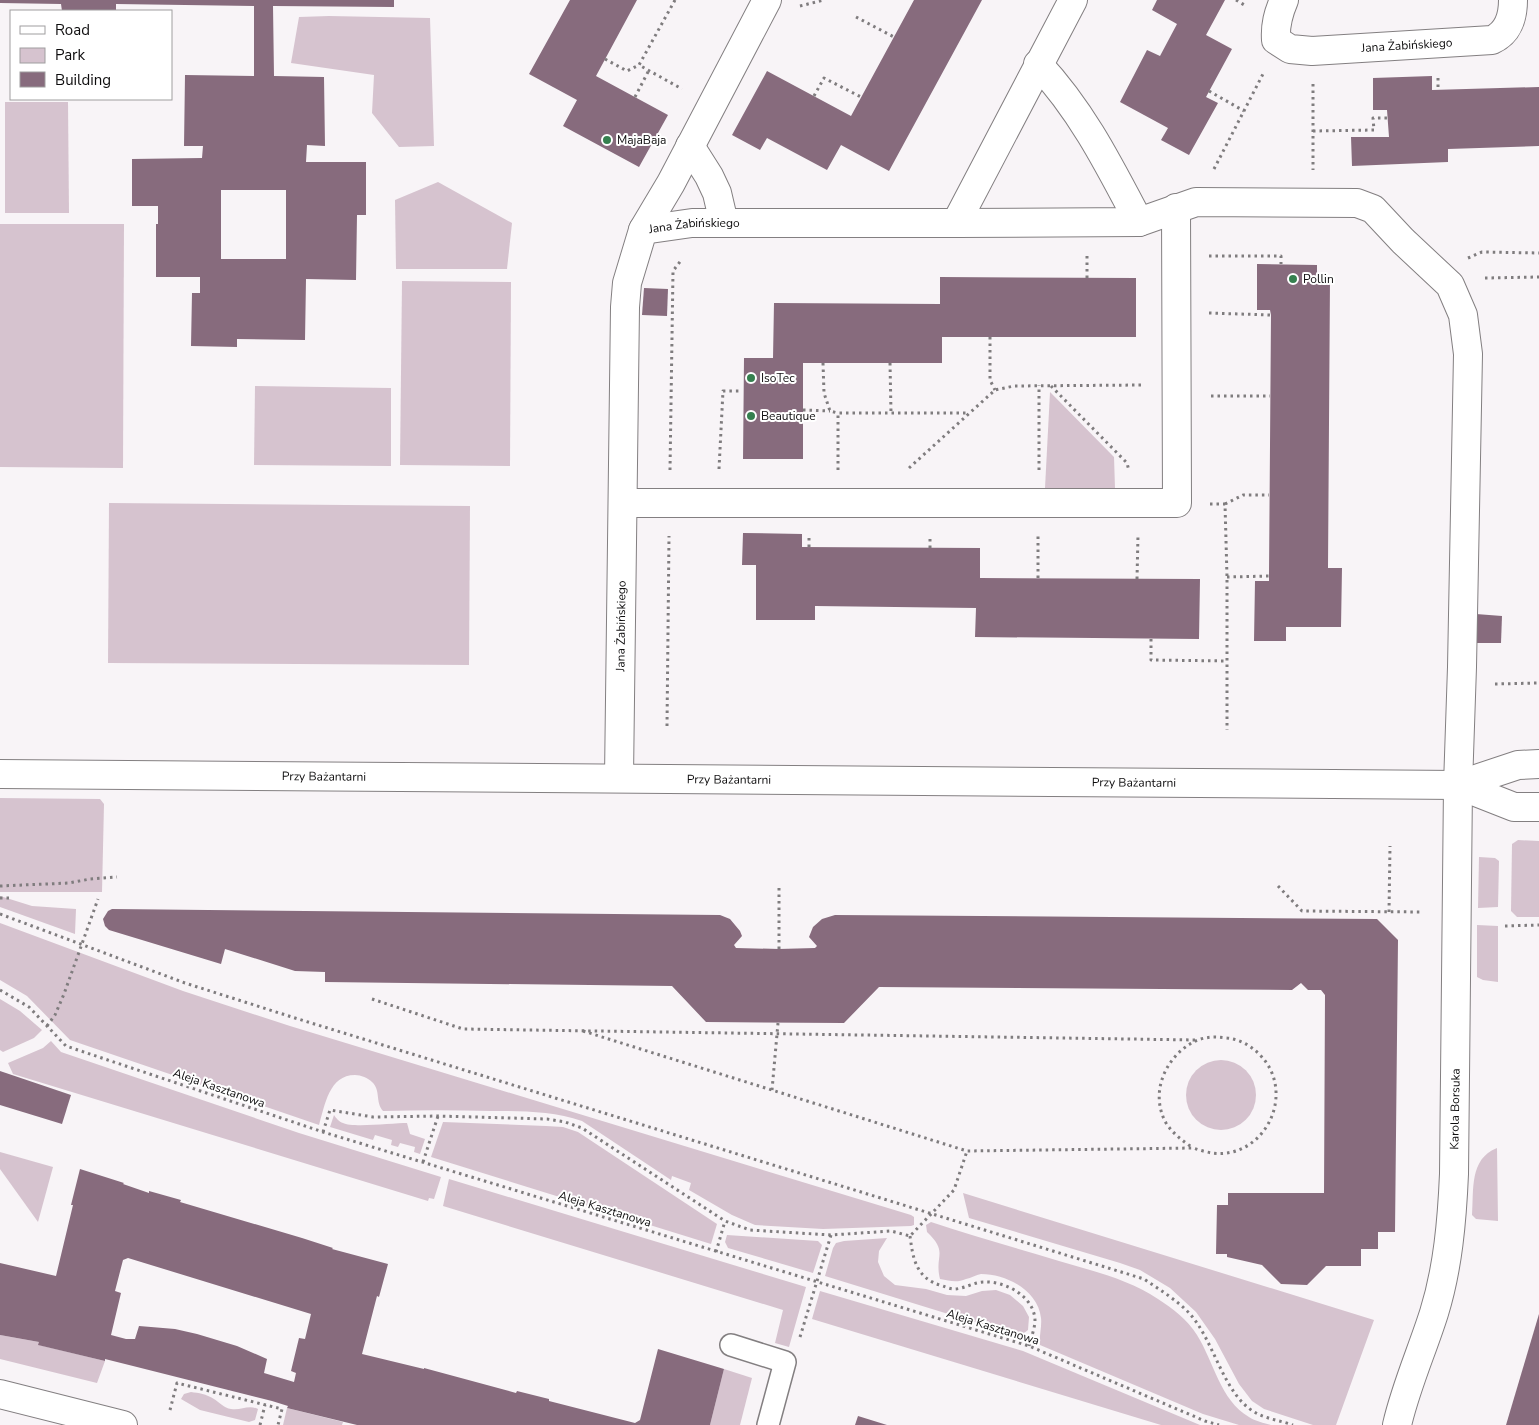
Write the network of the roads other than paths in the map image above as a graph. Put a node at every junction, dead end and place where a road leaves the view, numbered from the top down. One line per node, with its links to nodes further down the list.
1 (767, 0): 6 (street)
2 (1073, 0): 5 (street)
3 (1284, 0): 4 (street, Jana Żabińskiego)
4 (1513, 0)
5 (1038, 64): 8 (street); 10 (street)
6 (690, 146): 9 (street); 11 (street)
7 (1186, 205): 8 (street); 12 (street); 16 (street, Karola Borsuka)
8 (1139, 222): 10 (street, Jana Żabińskiego)
9 (724, 223): 10 (street, Jana Żabińskiego); 11 (street, Jana Żabińskiego)
10 (956, 223)
11 (643, 230): 12 (street, Jana Żabińskiego)
12 (623, 503): 15 (street, Jana Żabińskiego)
13 (1539, 764): 16 (street, Przy Bażantarni)
14 (0, 774): 15 (street, Przy Bażantarni)
15 (619, 778): 16 (street, Przy Bażantarni)
16 (1458, 785): 17 (street, Przy Bażantarni); 22 (street, Karola Borsuka)
17 (1539, 807)
18 (731, 1345): 21 (lane)
19 (0, 1394): 20 (street)
20 (123, 1425)
21 (768, 1425)
22 (1397, 1425)

